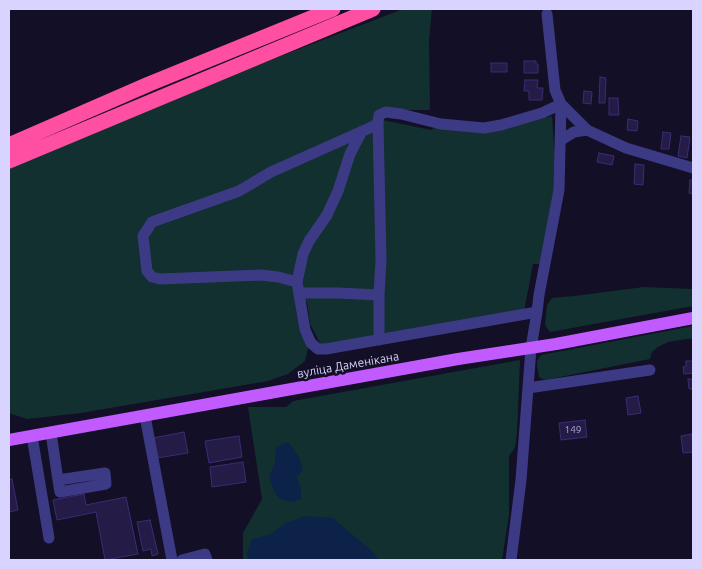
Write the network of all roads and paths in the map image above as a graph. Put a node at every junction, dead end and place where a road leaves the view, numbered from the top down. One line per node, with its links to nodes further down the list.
1 (333, 9): 9 (highway)
2 (373, 9): 10 (highway)
3 (547, 14): 4 (street)
4 (561, 104): 5 (street); 6 (street); 8 (street)
5 (378, 123): 7 (street); 13 (street)
6 (587, 130): 8 (street); 11 (street)
7 (362, 131): 12 (street); 12 (street)
8 (561, 140): 14 (street)
9 (9, 145)
10 (9, 161)
11 (693, 168)
12 (298, 288): 13 (street); 16 (street)
13 (380, 295): 16 (street)
14 (538, 312): 16 (street); 17 (street)
15 (693, 318): 17 (main road, вуліца Даменікана)
16 (379, 340)
17 (531, 348): 19 (street); 20 (main road, вуліца Даменікана)
18 (650, 370): 19 (street)
19 (528, 388): 31 (street)
20 (145, 416): 21 (main road, вуліца Даменікана); 28 (street)
21 (51, 433): 22 (main road, вуліца Даменікана); 25 (street)
22 (32, 436): 23 (main road, вуліца Даменікана); 24 (street)
23 (9, 440)
24 (38, 472): 25 (street); 26 (street)
25 (57, 474): 26 (street)
26 (44, 504): 27 (street)
27 (49, 538)
28 (172, 560)
29 (182, 560): 30 (street)
30 (207, 560)
31 (510, 560)

